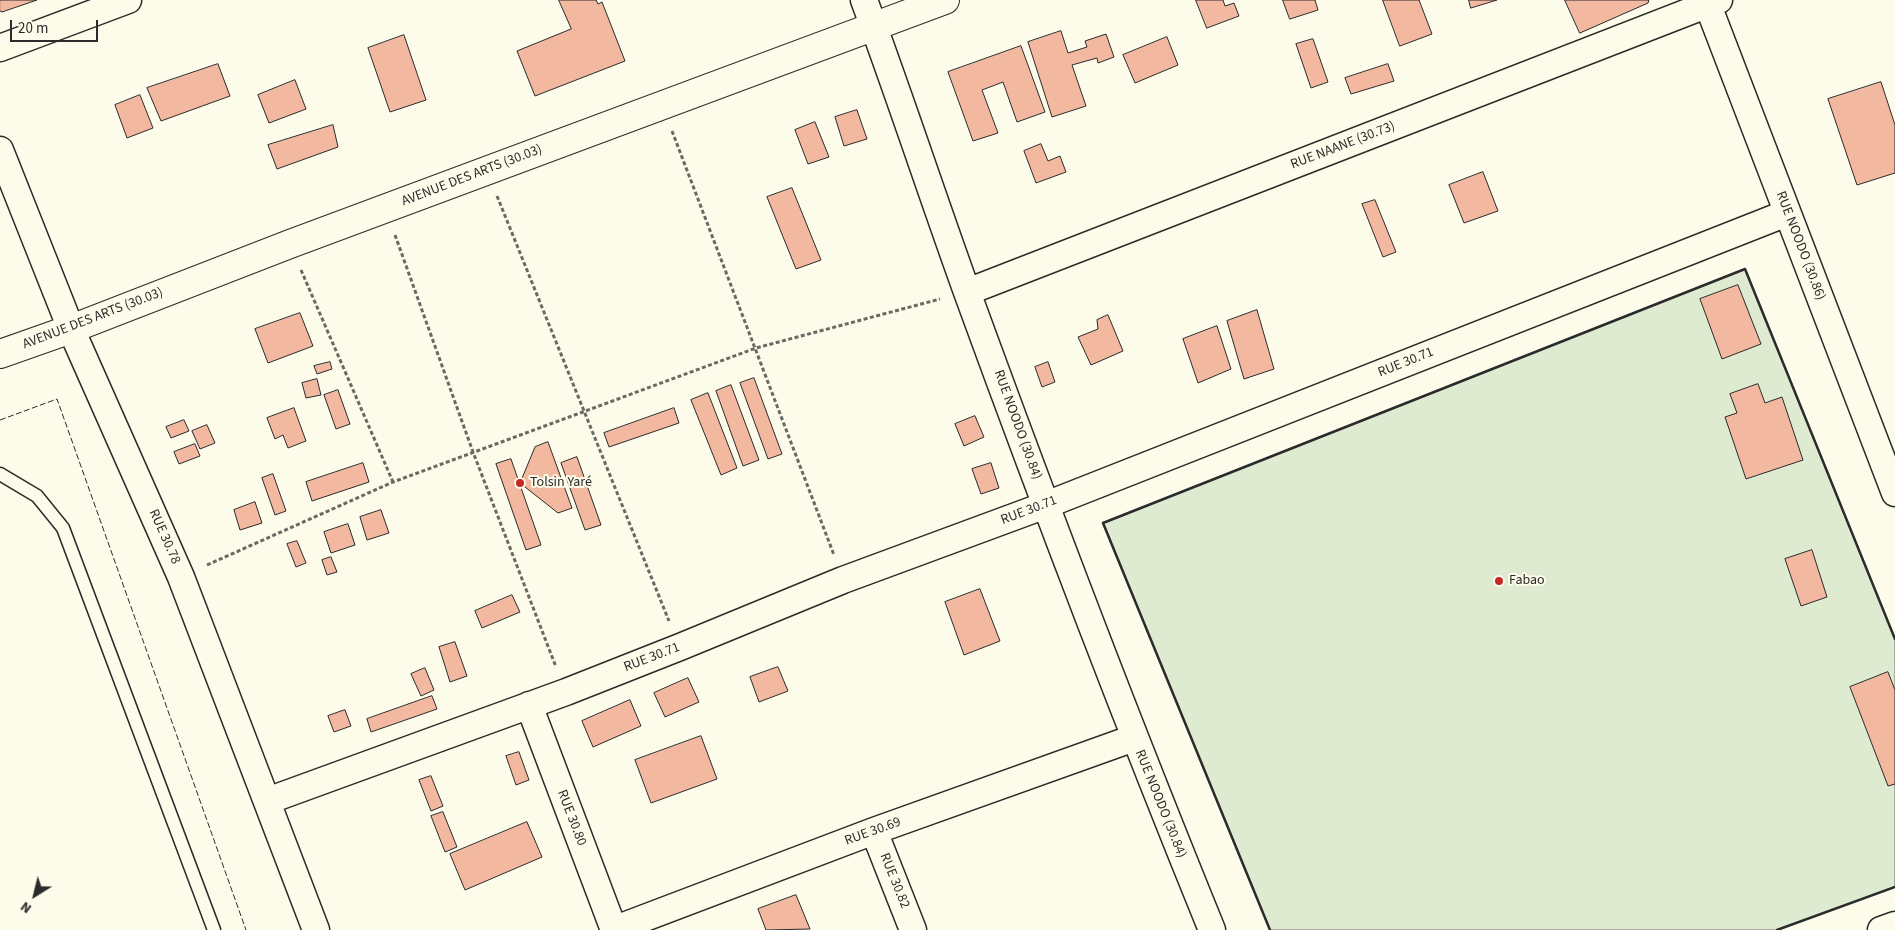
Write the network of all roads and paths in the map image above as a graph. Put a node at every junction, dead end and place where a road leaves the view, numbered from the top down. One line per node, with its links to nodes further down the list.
1 (128, 0): 6 (street)
2 (864, 0): 5 (street, RUE NOODO (30.84))
3 (945, 0): 5 (street, AVENUE DES ARTS (30.03))
4 (1710, 1): 11 (street, RUE NOODO (30.86)); 13 (street, RUE NAANE (30.73))
5 (874, 27): 7 (street, AVENUE DES ARTS (30.03)); 13 (street, RUE NOODO (30.84))
6 (0, 48)
7 (662, 105): 9 (street, AVENUE DES ARTS (30.03)); 15 (path)
8 (0, 150): 14 (street, RUE 30.78)
9 (487, 171): 10 (street, AVENUE DES ARTS (30.03)); 17 (path)
10 (386, 208): 12 (street, AVENUE DES ARTS (30.03)); 18 (path)
11 (1787, 213): 21 (street, RUE NOODO (30.86)); 22 (street, RUE 30.71)
12 (290, 244): 14 (street, AVENUE DES ARTS (30.03)); 20 (path)
13 (968, 292): 15 (path); 22 (street, RUE NOODO (30.84))
14 (72, 328): 16 (street, AVENUE DES ARTS (30.03)); 23 (street, RUE 30.78)
15 (756, 348): 17 (path); 24 (path)
16 (0, 354)
17 (583, 412): 18 (path); 25 (path)
18 (473, 452): 20 (path); 26 (path)
19 (0, 474): 32 (lane)
20 (393, 482): 23 (path)
21 (1895, 493)
22 (1046, 505): 24 (street, RUE 30.71); 28 (street, RUE NOODO (30.84))
23 (181, 577): 29 (street, RUE 30.78)
24 (843, 580): 25 (street, RUE 30.71)
25 (680, 647): 26 (street, RUE 30.71)
26 (566, 692): 27 (street, RUE 30.71)
27 (529, 705): 29 (street, RUE 30.71); 34 (street, RUE 30.80)
28 (1134, 738): 30 (street, RUE 30.69); 36 (street, RUE NOODO (30.84))
29 (267, 801): 33 (street, RUE 30.78)
30 (874, 831): 34 (street, RUE 30.69); 35 (street, RUE 30.82)
31 (1895, 925): 37 (street)
32 (214, 930)
33 (316, 930)
34 (614, 930)
35 (913, 930)
36 (1212, 930)
37 (1882, 930)

